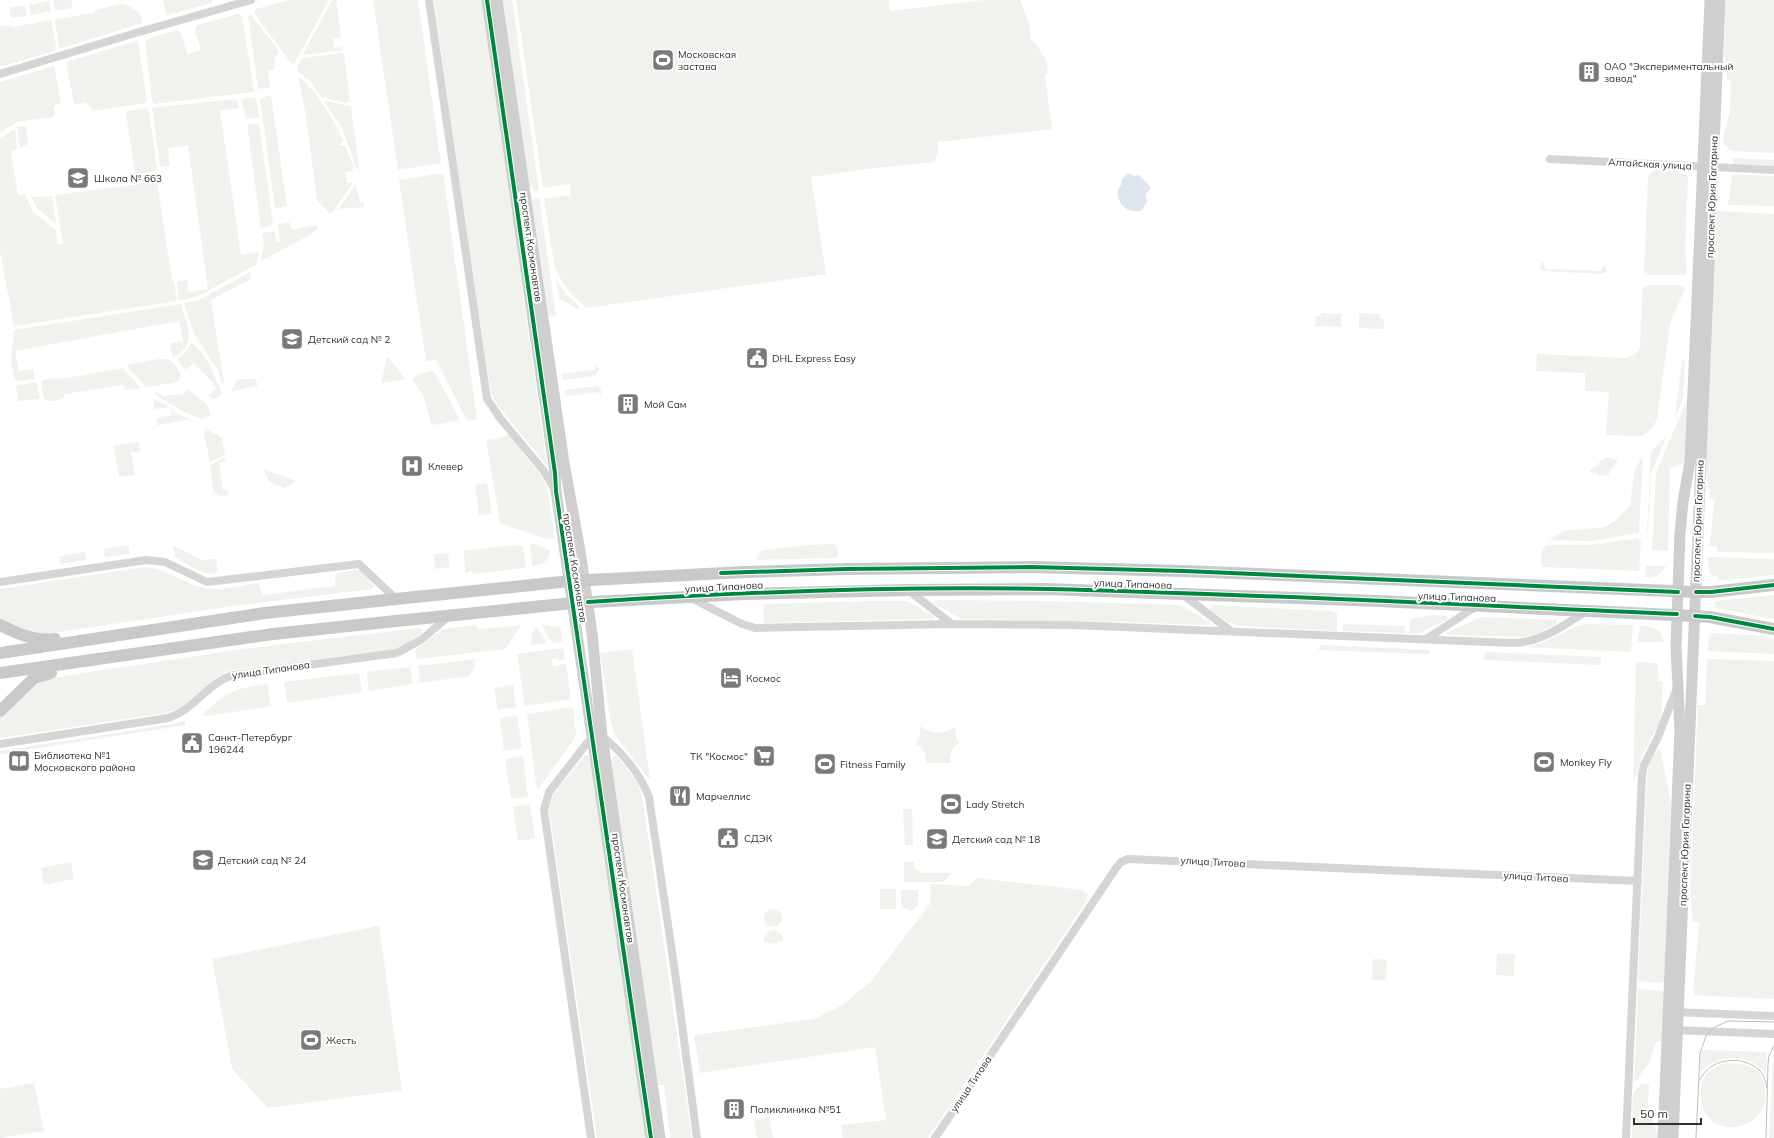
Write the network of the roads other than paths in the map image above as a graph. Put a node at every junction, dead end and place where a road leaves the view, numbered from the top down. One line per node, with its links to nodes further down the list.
1 (252, 0): 7 (street)
2 (429, 0): 11 (street)
3 (487, 0): 11 (street, проспект Космонавтов)
4 (497, 0): 12 (street, проспект Космонавтов)
5 (1710, 0): 9 (street, проспект Юрия Гагарина)
6 (1720, 0): 9 (street, проспект Юрия Гагарина)
7 (0, 74)
8 (1550, 159): 9 (street, Алтайская улица)
9 (1709, 167): 10 (street, Алтайская улица); 17 (street, проспект Юрия Гагарина); 18 (street, проспект Юрия Гагарина)
10 (1774, 170)
11 (556, 491): 13 (street, проспект Космонавтов)
12 (584, 580): 13 (main road, улица Типанова); 17 (main road, улица Типанова); 22 (street, проспект Космонавтов)
13 (570, 581): 21 (main road, улица Типанова); 23 (street, проспект Космонавтов)
14 (0, 582): 21 (street)
15 (1774, 585): 18 (main road, улица Типанова)
16 (908, 590): 19 (main road, улица Типанова); 20 (main road, улица Типанова); 29 (street)
17 (1678, 592): 18 (main road, улица Типанова); 26 (street, проспект Юрия Гагарина)
18 (1696, 592): 28 (street, проспект Юрия Гагарина)
19 (1181, 593): 24 (main road, улица Типанова); 32 (street)
20 (688, 597): 22 (main road, улица Типанова); 29 (street)
21 (396, 599): 33 (main road, улица Типанова)
22 (588, 602): 23 (main road, улица Типанова); 40 (street, проспект Космонавтов)
23 (573, 603): 27 (main road, улица Типанова); 40 (street, проспект Космонавтов)
24 (1478, 606): 25 (main road, улица Типанова); 34 (street)
25 (1587, 610): 26 (main road, улица Типанова); 34 (street)
26 (1677, 614): 28 (main road, улица Типанова); 38 (street, проспект Юрия Гагарина)
27 (450, 616): 36 (main road, улица Типанова); 41 (street, улица Типанова)
28 (1695, 616): 31 (main road, улица Типанова); 43 (street, проспект Юрия Гагарина)
29 (952, 624): 32 (street)
30 (0, 625): 33 (main road)
31 (1774, 629)
32 (1231, 631): 34 (street)
33 (87, 639): 35 (main road, улица Типанова)
34 (1426, 639)
35 (0, 654)
36 (91, 662): 37 (main road, улица Типанова); 39 (main road)
37 (0, 673)
38 (1677, 688): 42 (street, проспект Юрия Гагарина); 43 (street, проспект Юрия Гагарина)
39 (0, 711)
40 (598, 738): 47 (street); 48 (street, проспект Космонавтов); 49 (street, проспект Космонавтов); 50 (street)
41 (0, 744)
42 (1638, 881): 51 (street, улица Титова); 52 (street, проспект Юрия Гагарина)
43 (1673, 1012): 44 (street); 45 (street, проспект Юрия Гагарина)
44 (1774, 1016)
45 (1673, 1030): 46 (street); 53 (street, проспект Юрия Гагарина); 54 (street, проспект Юрия Гагарина)
46 (1774, 1034)
47 (590, 1138)
48 (651, 1138)
49 (660, 1138)
50 (697, 1138)
51 (935, 1138)
52 (1626, 1138)
53 (1664, 1138)
54 (1673, 1138)

